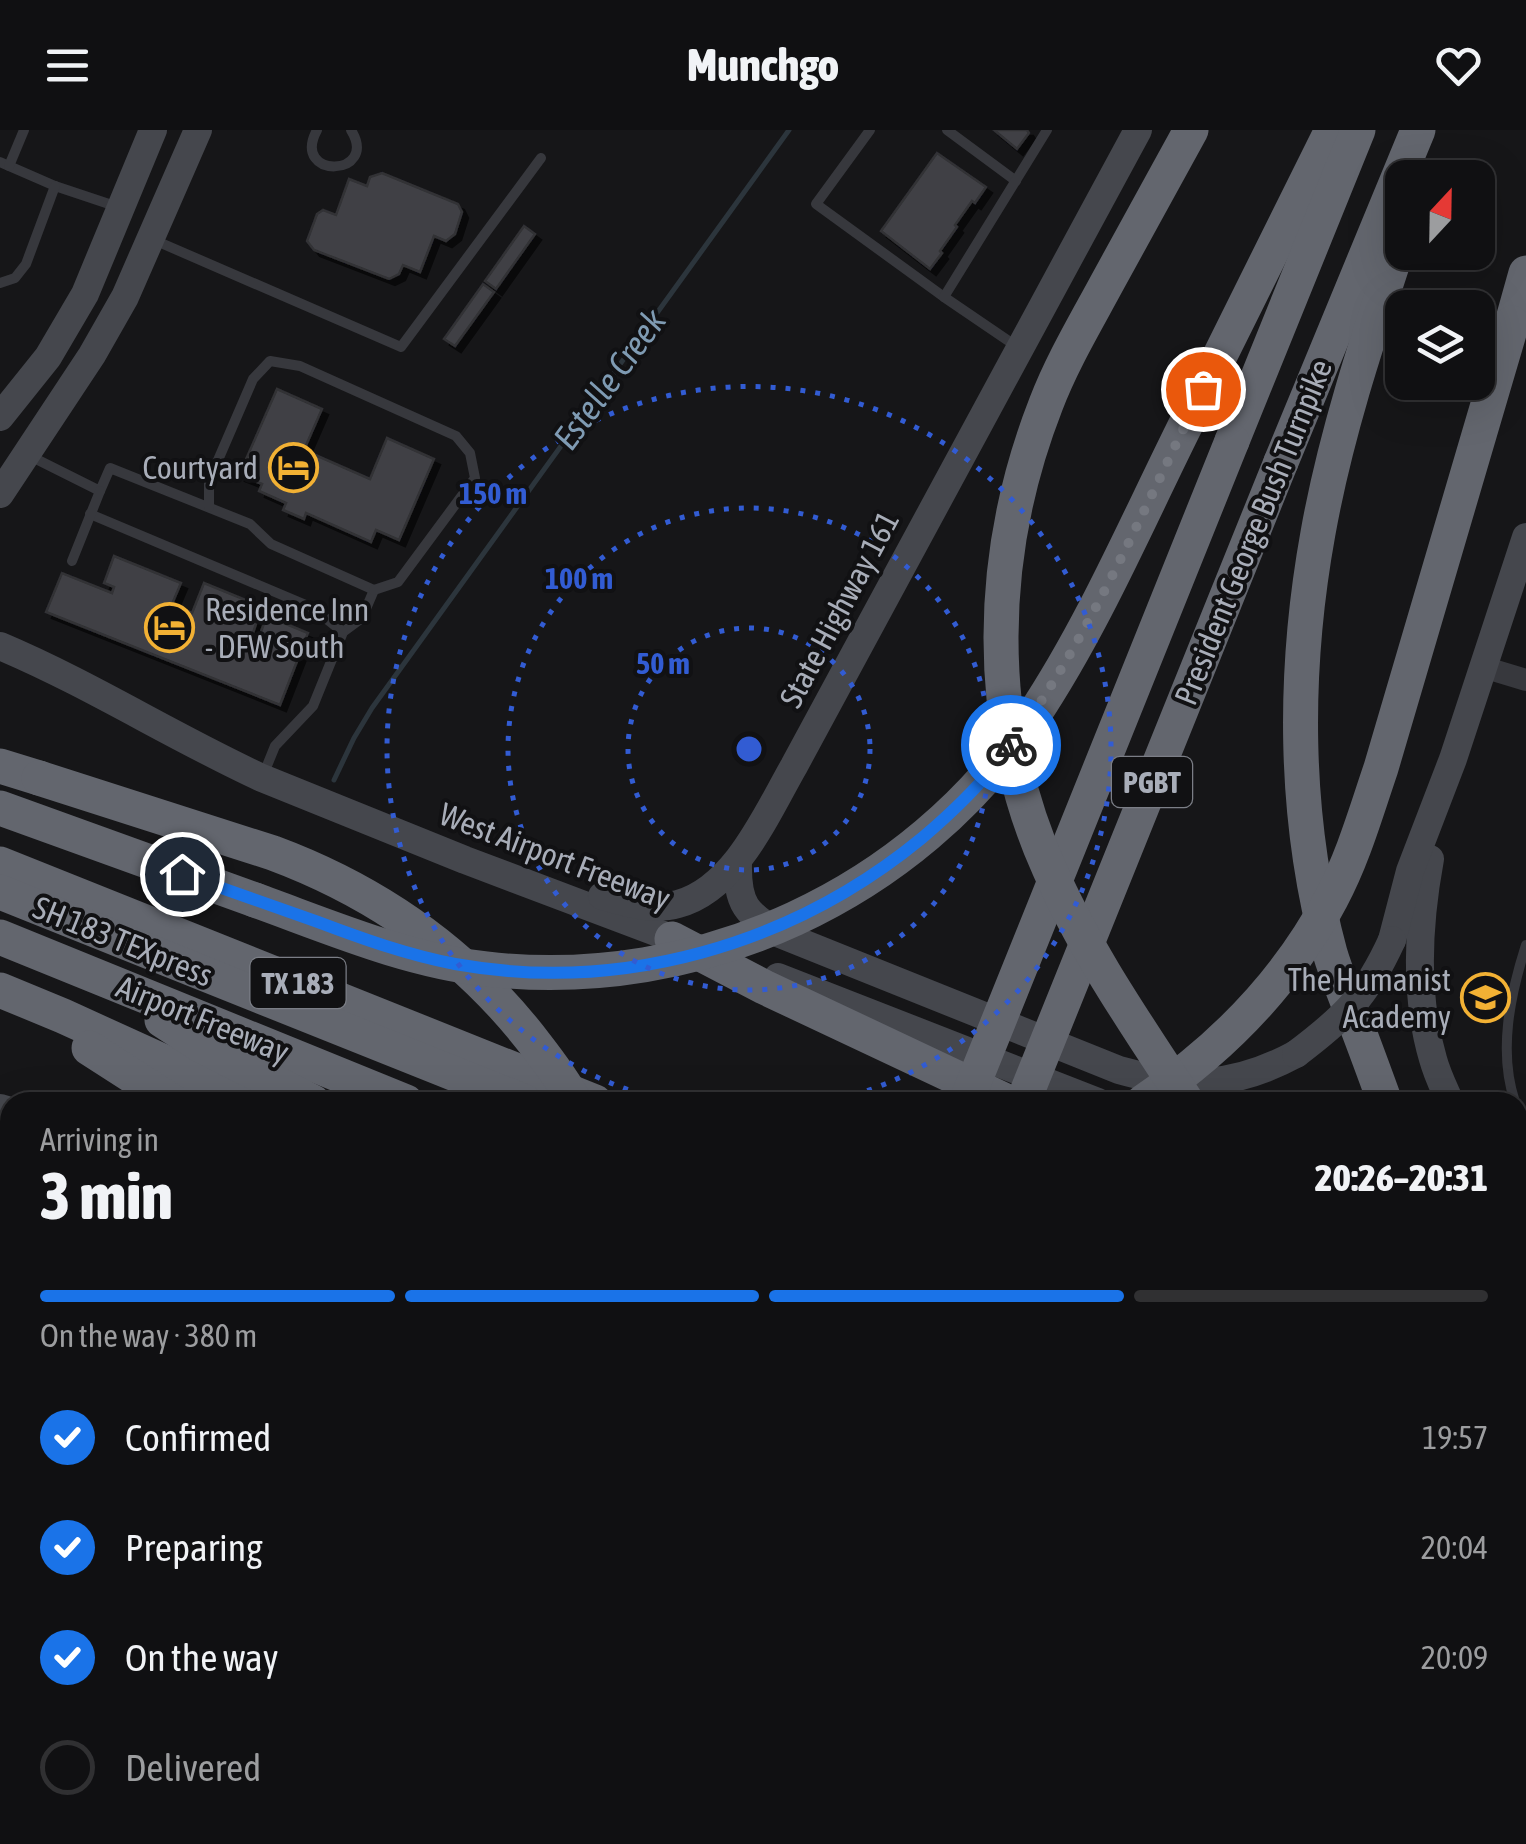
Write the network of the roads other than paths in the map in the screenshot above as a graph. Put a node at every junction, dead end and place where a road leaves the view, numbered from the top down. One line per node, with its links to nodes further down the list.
1 (24, 130): 17 (lane)
2 (153, 130): 20 (main road)
3 (198, 130): 21 (main road)
4 (317, 130): 5 (lane)
5 (351, 130)
6 (870, 130): 25 (lane)
7 (947, 130): 18 (lane)
8 (1047, 130): 18 (lane)
9 (1138, 130): 26 (main road, State Highway 161)
10 (1191, 130): 68 (highway, bridge)
11 (1332, 130): 44 (highway, bridge)
12 (1358, 130): 63 (highway, President George Bush Turnpike / PGBT, bridge)
13 (1418, 130): 65 (highway, President George Bush Turnpike / PGBT, bridge)
14 (1433, 130): 16 (highway)
15 (541, 158): 21 (lane)
16 (1425, 160)
17 (4, 164): 19 (lane)
18 (1016, 181): 25 (lane)
19 (55, 186): 20 (lane); 24 (lane)
20 (121, 208): 27 (main road); 28 (main road)
21 (151, 239): 28 (main road)
22 (1391, 270): 69 (highway)
23 (1526, 273): 67 (highway, bridge)
24 (0, 283)
25 (944, 297): 26 (lane)
26 (1020, 348): 46 (main road, State Highway 161)
27 (0, 416)
28 (50, 419): 29 (main road)
29 (26, 454): 30 (lane); 31 (main road)
30 (100, 491): 32 (lane); 33 (lane)
31 (0, 494)
32 (208, 508): 36 (lane); 36 (lane)
33 (90, 514): 35 (lane); 37 (lane)
34 (1526, 537): 39 (main road)
35 (72, 561)
36 (374, 590): 37 (lane)
37 (344, 632): 43 (lane)
38 (4, 647): 43 (main road, West Airport Freeway)
39 (1483, 667): 40 (street); 41 (main road)
40 (1526, 680)
41 (1453, 758): 46 (main road, bridge); 70 (main road)
42 (0, 766): 61 (highway, bridge)
43 (262, 778): 45 (main road, West Airport Freeway)
44 (0, 808)
45 (466, 860): 46 (main road, State Highway 161); 51 (main road, West Airport Freeway)
46 (738, 863)
47 (0, 864): 62 (highway, TX 183)
48 (0, 892): 60 (highway, SH 183 TEXpress)
49 (0, 908): 59 (highway, SH 183 TEXpress)
50 (0, 936): 53 (highway, Airport Freeway / TX 183)
51 (672, 938): 64 (highway); 66 (main road, West Airport Freeway)
52 (1526, 945): 71 (lane)
53 (85, 971): 57 (highway); 58 (highway, Airport Freeway / TX 183)
54 (0, 990): 55 (highway); 56 (highway)
55 (158, 1092)
56 (230, 1092)
57 (293, 1092)
58 (381, 1092)
59 (451, 1092)
60 (500, 1092)
61 (568, 1092)
62 (570, 1092)
63 (970, 1092)
64 (987, 1092)
65 (1027, 1092)
66 (1072, 1092)
67 (1158, 1092)
68 (1181, 1092)
69 (1381, 1092)
70 (1446, 1092)
71 (1513, 1092)

